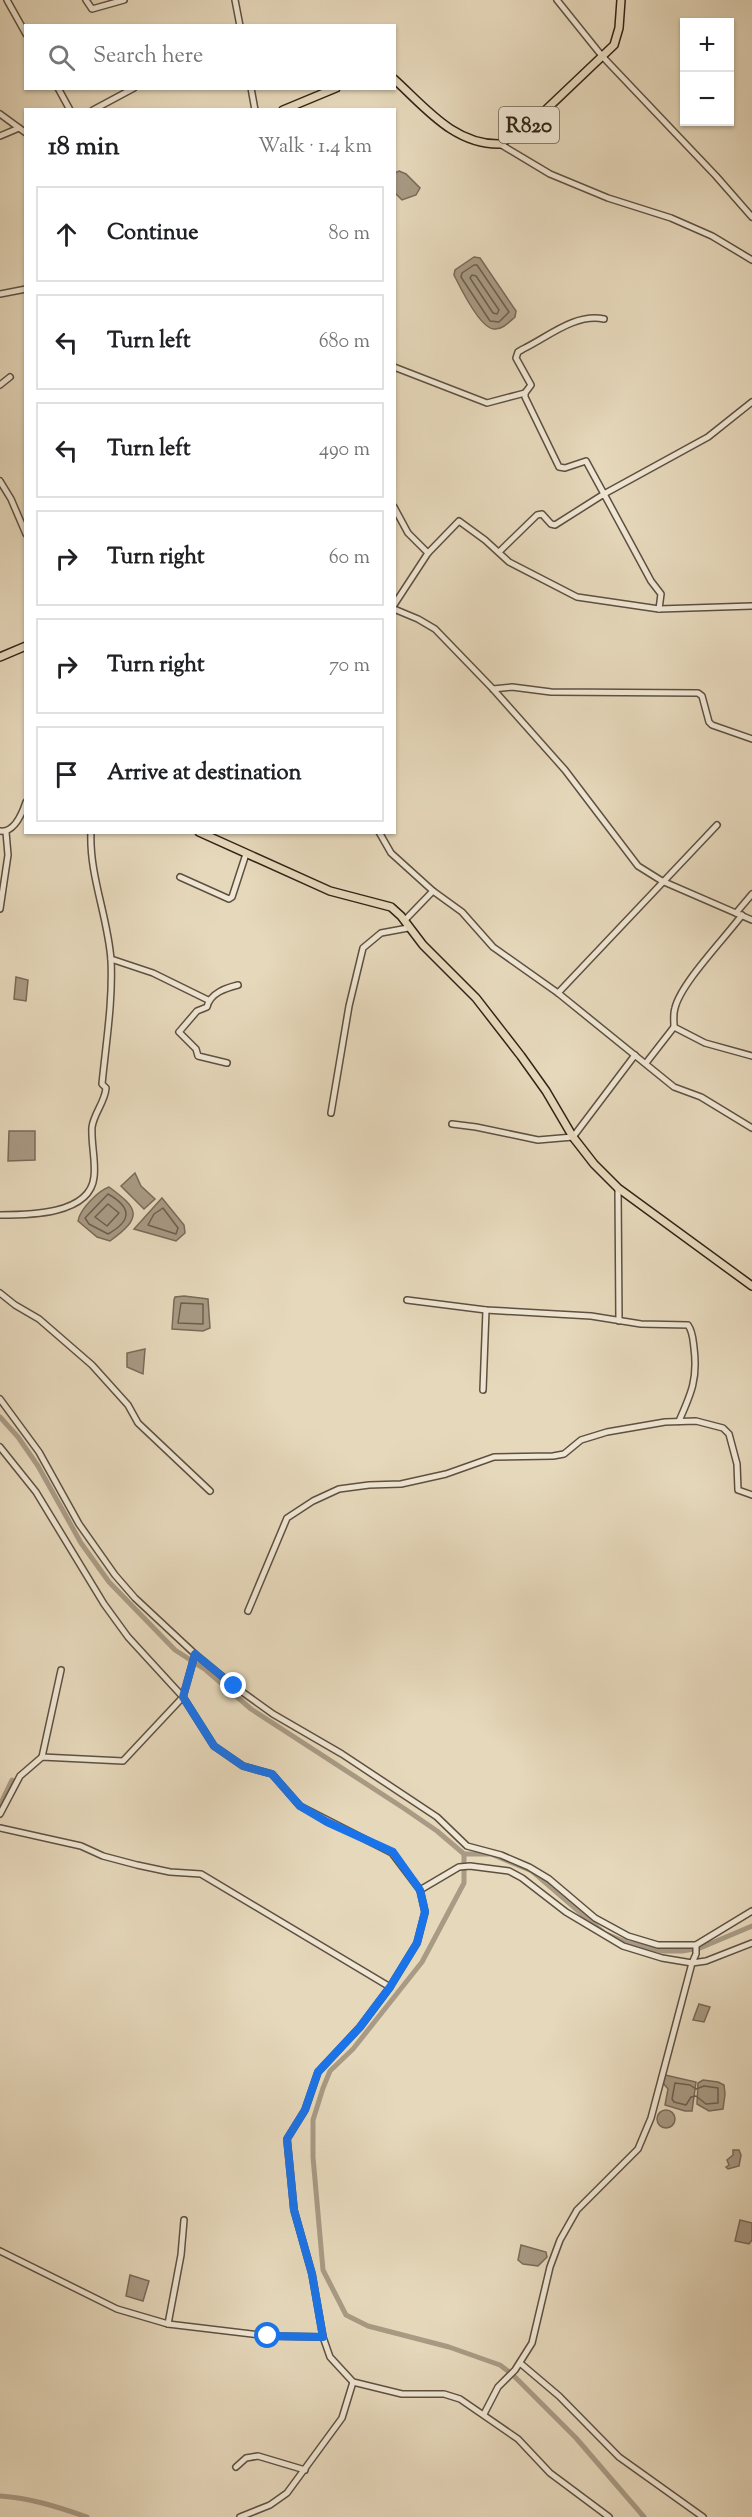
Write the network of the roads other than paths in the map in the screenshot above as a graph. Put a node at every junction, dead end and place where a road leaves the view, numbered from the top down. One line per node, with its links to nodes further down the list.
1 (7, 0): 8 (street)
2 (86, 0): 3 (street)
3 (124, 0)
4 (235, 0): 7 (street)
5 (557, 0): 9 (street)
6 (621, 0): 9 (main road, R820)
7 (240, 24)
8 (24, 30)
9 (602, 56): 23 (main road, R820); 24 (street)
10 (396, 81): 23 (main road, R820)
11 (59, 90): 15 (street)
12 (130, 90): 16 (street)
13 (251, 90): 17 (street)
14 (331, 90): 18 (main road)
15 (69, 108)
16 (97, 108)
17 (255, 108)
18 (288, 108)
19 (0, 114): 20 (street)
20 (19, 128): 21 (street); 22 (street)
21 (24, 132)
22 (0, 136)
23 (501, 144): 25 (street)
24 (752, 217)
25 (752, 260)
26 (24, 289): 27 (street)
27 (0, 294)
28 (604, 319): 32 (street)
29 (396, 368): 32 (street)
30 (10, 377): 31 (street)
31 (0, 384)
32 (525, 393): 35 (street)
33 (752, 402): 35 (street)
34 (0, 481): 37 (street)
35 (604, 494): 38 (street); 43 (street)
36 (396, 511): 39 (street)
37 (24, 529)
38 (499, 552): 39 (street); 43 (street)
39 (428, 553): 40 (street)
40 (396, 604)
41 (752, 606): 43 (street)
42 (396, 608): 46 (street)
43 (659, 609)
44 (24, 647): 45 (main road)
45 (0, 657)
46 (493, 689): 47 (street); 56 (street)
47 (752, 739)
48 (24, 806): 50 (street)
49 (717, 825): 56 (street)
50 (3, 832): 59 (street)
51 (91, 834): 63 (street)
52 (203, 834): 54 (main road)
53 (380, 834): 57 (street)
54 (246, 854): 55 (street); 62 (main road)
55 (180, 878)
56 (662, 881): 60 (street); 65 (street)
57 (433, 891): 62 (street); 65 (street)
58 (752, 894): 60 (street)
59 (0, 909)
60 (739, 914): 61 (street); 67 (street)
61 (752, 920)
62 (406, 924): 72 (street); 75 (main road)
63 (111, 959): 66 (street); 77 (street)
64 (238, 985): 66 (street)
65 (558, 993): 68 (street)
66 (208, 1000): 70 (street)
67 (674, 1027): 69 (street); 71 (street)
68 (635, 1055): 71 (street); 75 (street)
69 (752, 1056)
70 (227, 1063)
71 (646, 1063): 74 (street)
72 (331, 1113)
73 (452, 1124): 75 (street)
74 (752, 1128)
75 (573, 1137): 76 (main road)
76 (618, 1188): 78 (main road); 82 (street)
77 (0, 1215)
78 (752, 1286)
79 (0, 1293): 87 (street)
80 (407, 1300): 81 (street)
81 (486, 1310): 82 (street); 83 (street)
82 (619, 1321): 85 (street)
83 (483, 1390)
84 (0, 1399): 90 (street)
85 (679, 1421): 88 (street); 89 (street)
86 (0, 1447): 92 (street)
87 (210, 1491)
88 (752, 1495)
89 (248, 1611)
90 (195, 1655): 92 (street); 99 (street)
91 (61, 1670): 93 (street)
92 (183, 1697): 93 (street); 96 (street)
93 (42, 1757): 94 (street)
94 (0, 1814)
95 (0, 1828): 101 (street)
96 (420, 1890): 100 (street); 101 (street)
97 (752, 1911): 99 (street)
98 (752, 1943): 100 (street)
99 (696, 1949): 100 (street)
100 (692, 1963): 106 (street)
101 (390, 1987): 105 (street)
102 (184, 2220): 104 (street)
103 (0, 2251): 104 (street)
104 (168, 2324): 105 (street)
105 (323, 2337): 107 (street)
106 (520, 2363): 108 (street); 113 (street)
107 (353, 2382): 108 (street); 110 (street)
108 (484, 2414): 112 (street)
109 (236, 2467): 110 (street)
110 (305, 2470): 111 (street)
111 (240, 2517)
112 (609, 2517)
113 (703, 2517)

